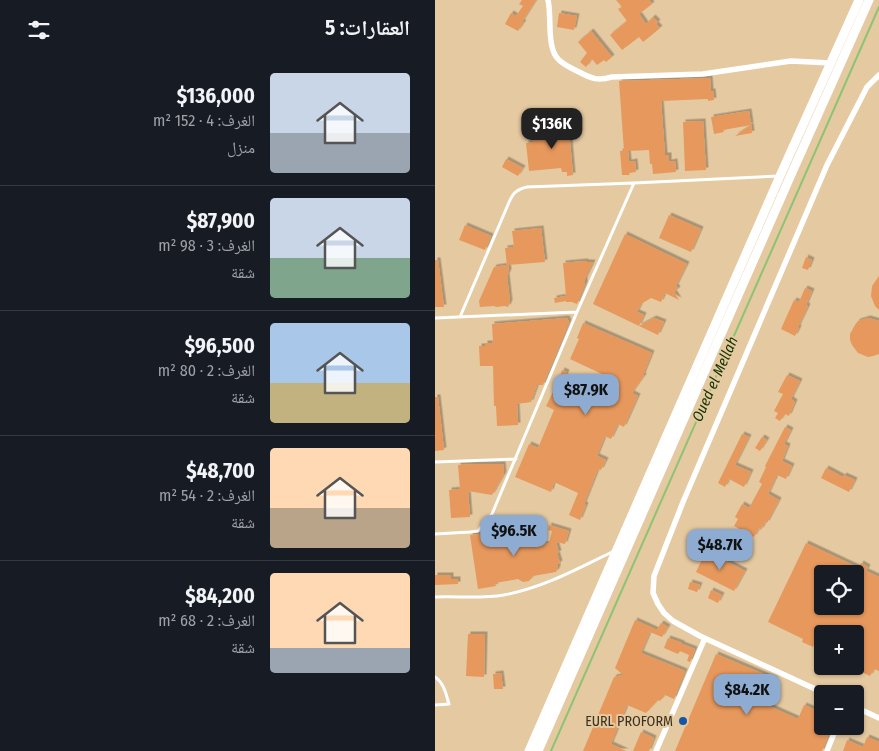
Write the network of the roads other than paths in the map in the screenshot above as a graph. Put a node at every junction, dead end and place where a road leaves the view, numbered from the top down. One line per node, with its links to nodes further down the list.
1 (548, 0): 4 (street)
2 (859, 0): 4 (main road)
3 (869, 0): 6 (main road)
4 (831, 63): 6 (main road)
5 (879, 75): 16 (street)
6 (785, 176): 7 (lane); 14 (main road); 24 (main road)
7 (634, 183): 8 (lane); 9 (lane)
8 (577, 312): 9 (lane); 11 (lane)
9 (460, 317): 10 (lane)
10 (435, 318)
11 (516, 459): 12 (lane); 13 (lane)
12 (435, 462)
13 (435, 534)
14 (617, 550): 15 (lane); 23 (main road)
15 (435, 597)
16 (705, 638): 18 (street); 25 (street)
17 (435, 677): 19 (lane)
18 (814, 688)
19 (435, 705)
20 (864, 711): 21 (street)
21 (879, 718)
22 (833, 735): 26 (street)
23 (529, 751)
24 (538, 751)
25 (656, 751)
26 (827, 751)

